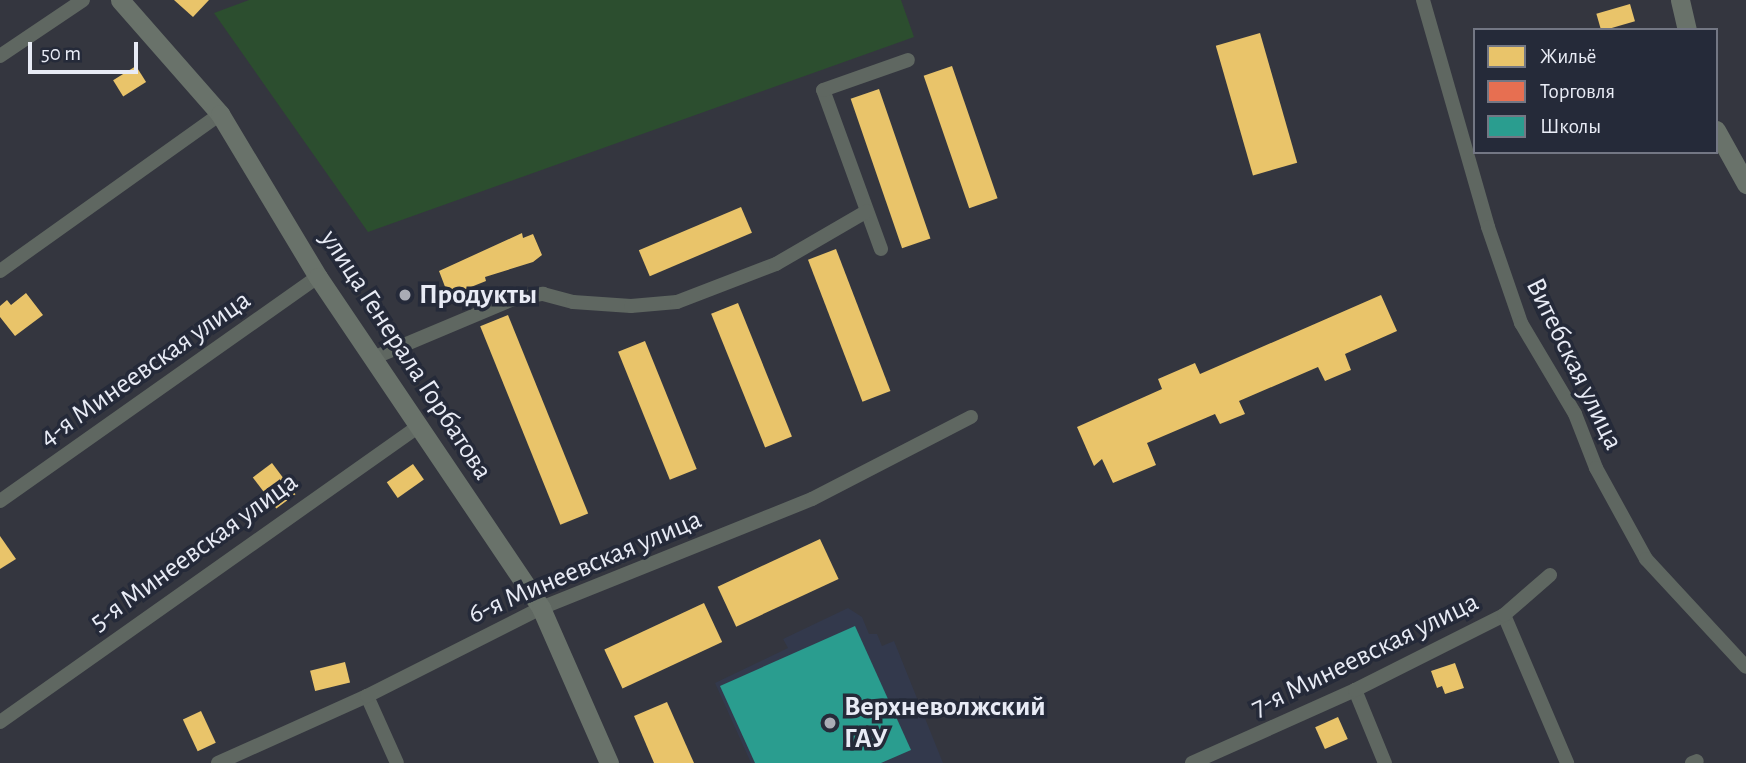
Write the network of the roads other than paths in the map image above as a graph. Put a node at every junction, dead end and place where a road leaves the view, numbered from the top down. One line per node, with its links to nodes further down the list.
1 (83, 0): 6 (street)
2 (120, 0): 8 (street, улица Генерала Горбатова)
3 (1423, 0): 22 (street, Витебская улица)
4 (1680, 0): 5 (street)
5 (1687, 28)
6 (0, 56)
7 (908, 60): 11 (street)
8 (220, 114): 13 (street); 14 (street, улица Генерала Горбатова)
9 (1718, 134): 10 (street)
10 (1746, 184)
11 (867, 211): 12 (street); 15 (street)
12 (881, 249)
13 (0, 271)
14 (318, 277): 15 (street, улица Генерала Горбатова); 18 (street, 4-я Минеевская улица)
15 (373, 358): 17 (street, улица Генерала Горбатова)
16 (971, 417): 20 (street, 6-я Минеевская улица)
17 (418, 426): 20 (street, улица Генерала Горбатова); 25 (street, 5-я Минеевская улица)
18 (0, 501)
19 (1550, 575): 21 (street, 7-я Минеевская улица)
20 (541, 608): 24 (street, 6-я Минеевская улица); 28 (street, улица Генерала Горбатова)
21 (1504, 615): 23 (street, 7-я Минеевская улица); 31 (street)
22 (1746, 667)
23 (1355, 690): 29 (street, 7-я Минеевская улица); 30 (street)
24 (367, 696): 26 (street, 6-я Минеевская улица); 27 (street)
25 (0, 722)
26 (218, 763)
27 (397, 763)
28 (610, 763)
29 (1192, 763)
30 (1385, 763)
31 (1567, 763)

